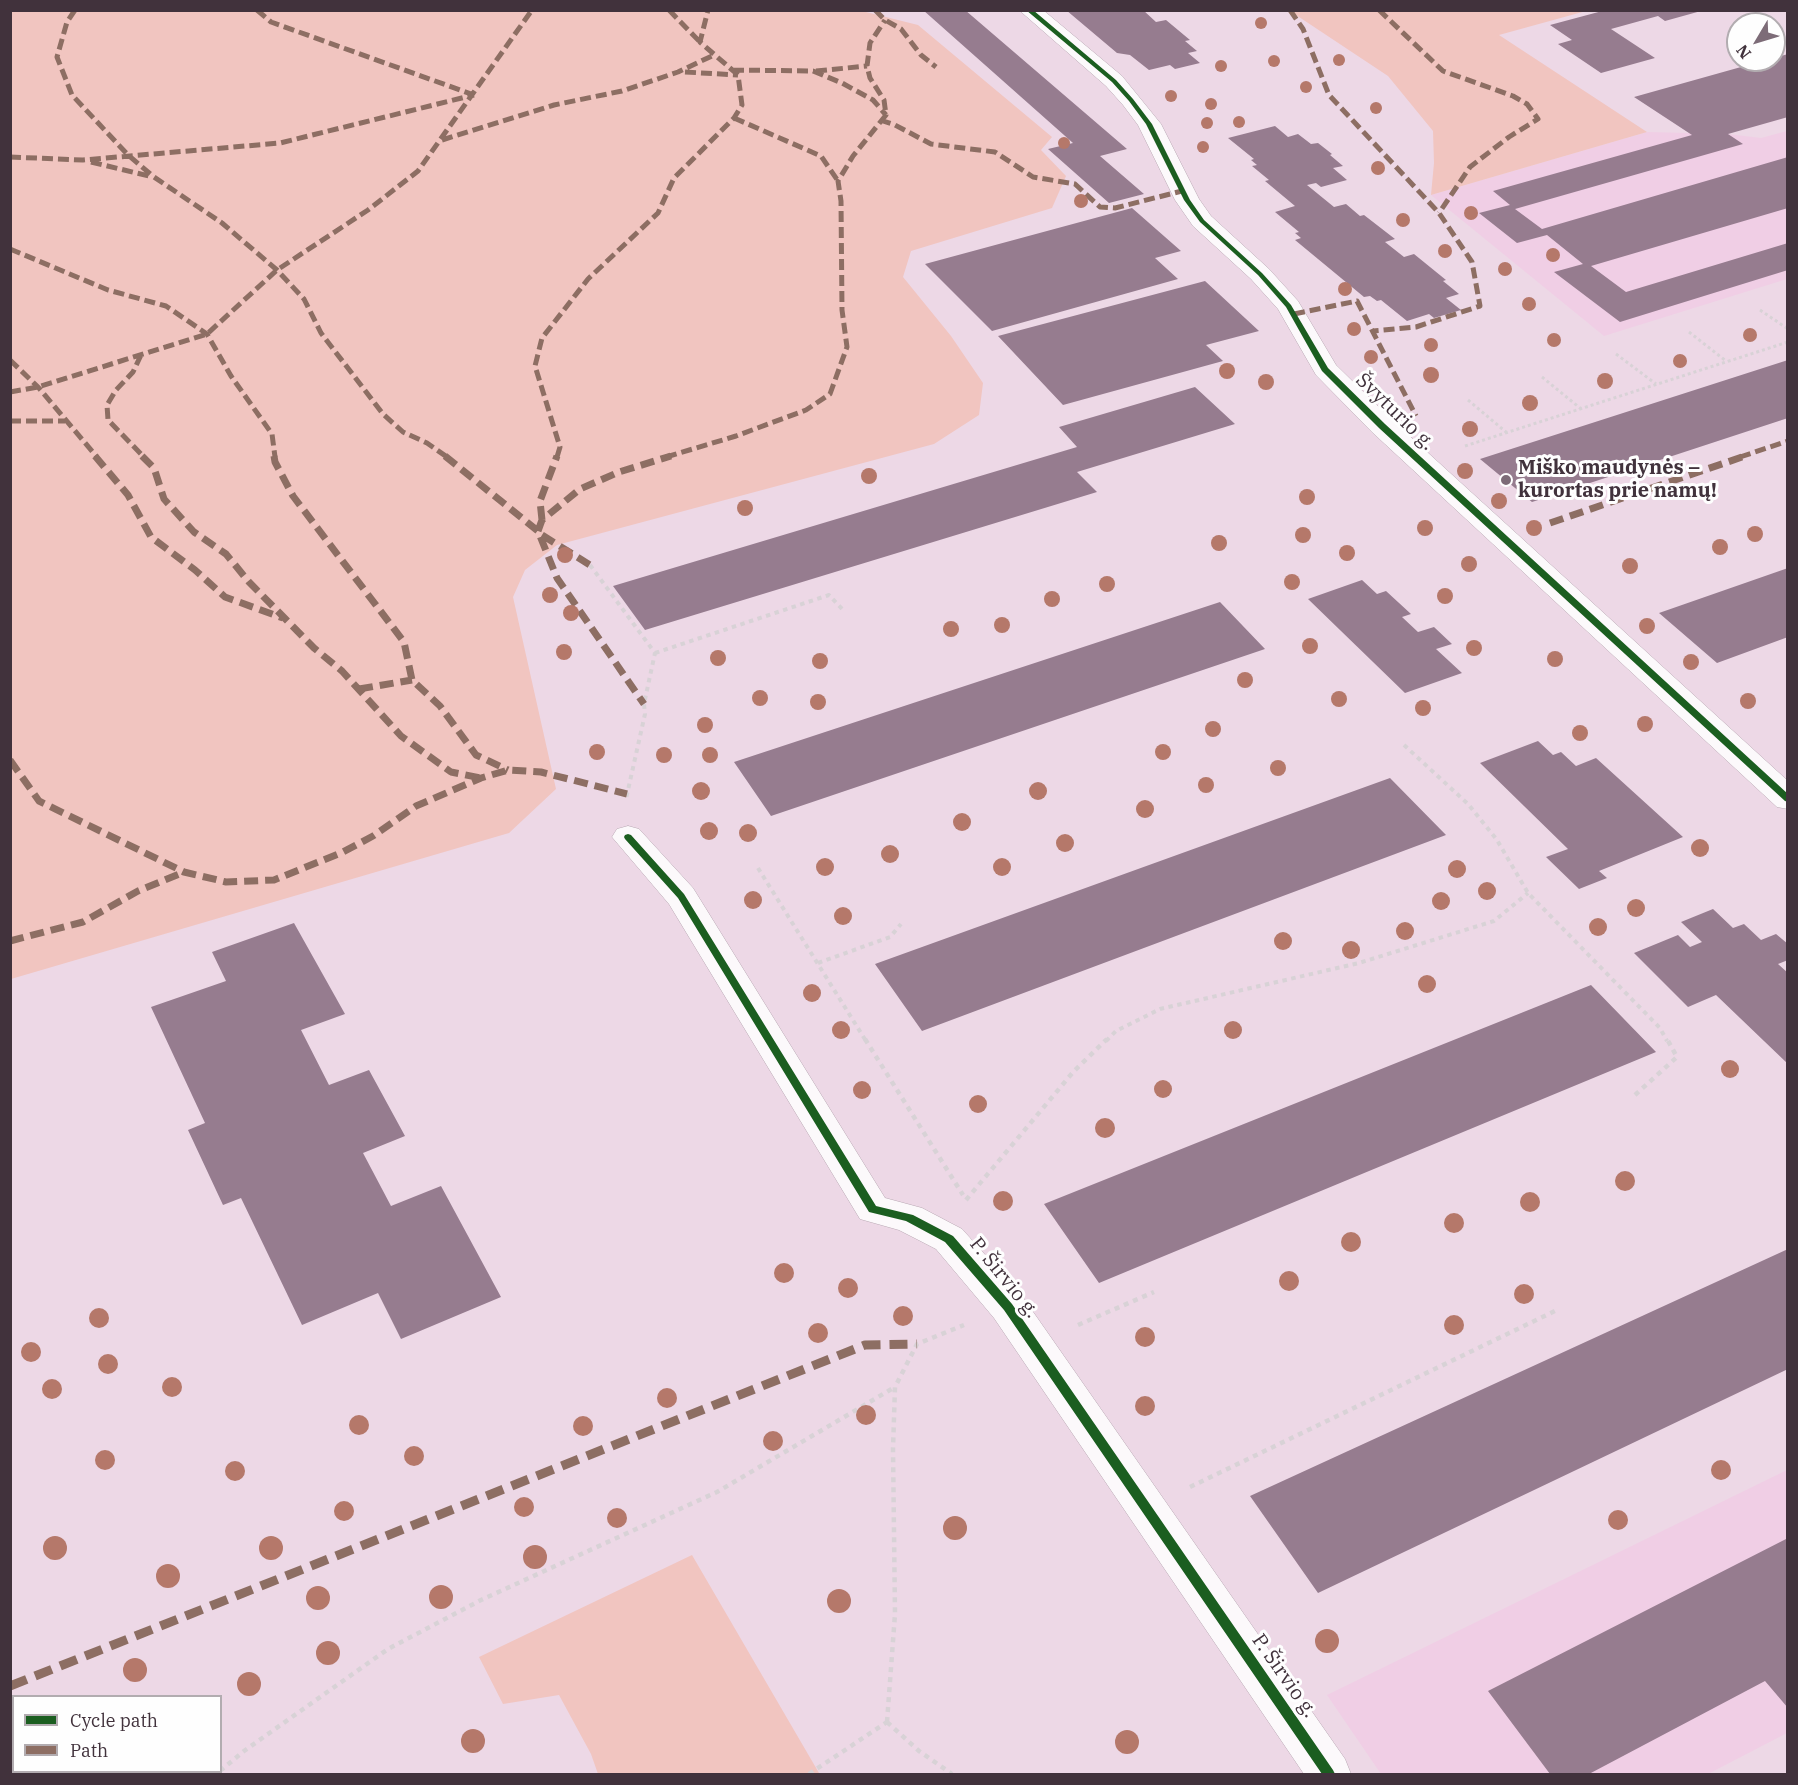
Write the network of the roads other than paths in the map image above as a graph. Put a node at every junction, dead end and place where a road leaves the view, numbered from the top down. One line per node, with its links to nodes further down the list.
1 (1029, 10): 2 (street, Švyturio g.)
2 (1788, 799)
3 (628, 837): 4 (street, P. Širvio g.)
4 (1329, 1774)

